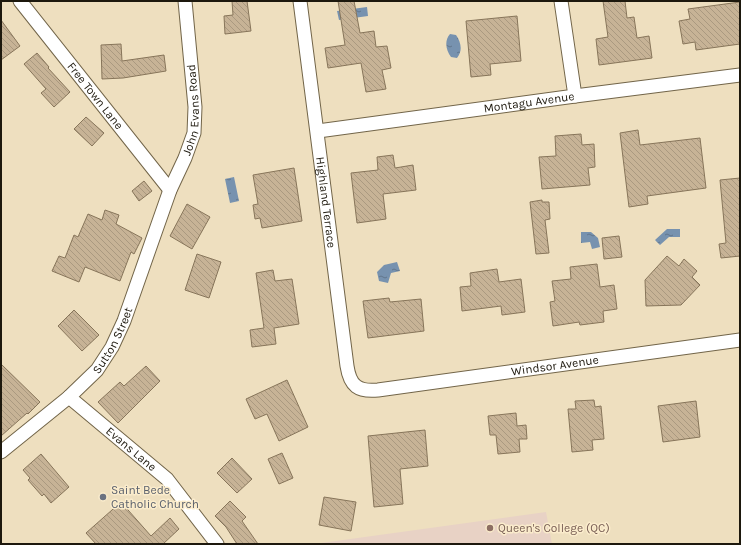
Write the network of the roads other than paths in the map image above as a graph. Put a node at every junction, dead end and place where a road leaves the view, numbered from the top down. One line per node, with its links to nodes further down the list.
1 (20, 1): 8 (street, Free Town Lane)
2 (185, 1): 8 (street, John Evans Road)
3 (300, 1): 7 (street, Highland Terrace)
4 (561, 1): 6 (street)
5 (740, 76): 6 (street, Montagu Avenue)
6 (575, 96): 7 (street, Montagu Avenue)
7 (318, 131): 10 (street, Highland Terrace)
8 (170, 190): 11 (street, Sutton Street)
9 (740, 340): 10 (street, Windsor Avenue)
10 (371, 391)
11 (69, 397): 12 (street, Sutton Street); 13 (street, Evans Lane)
12 (1, 452)
13 (217, 544)

